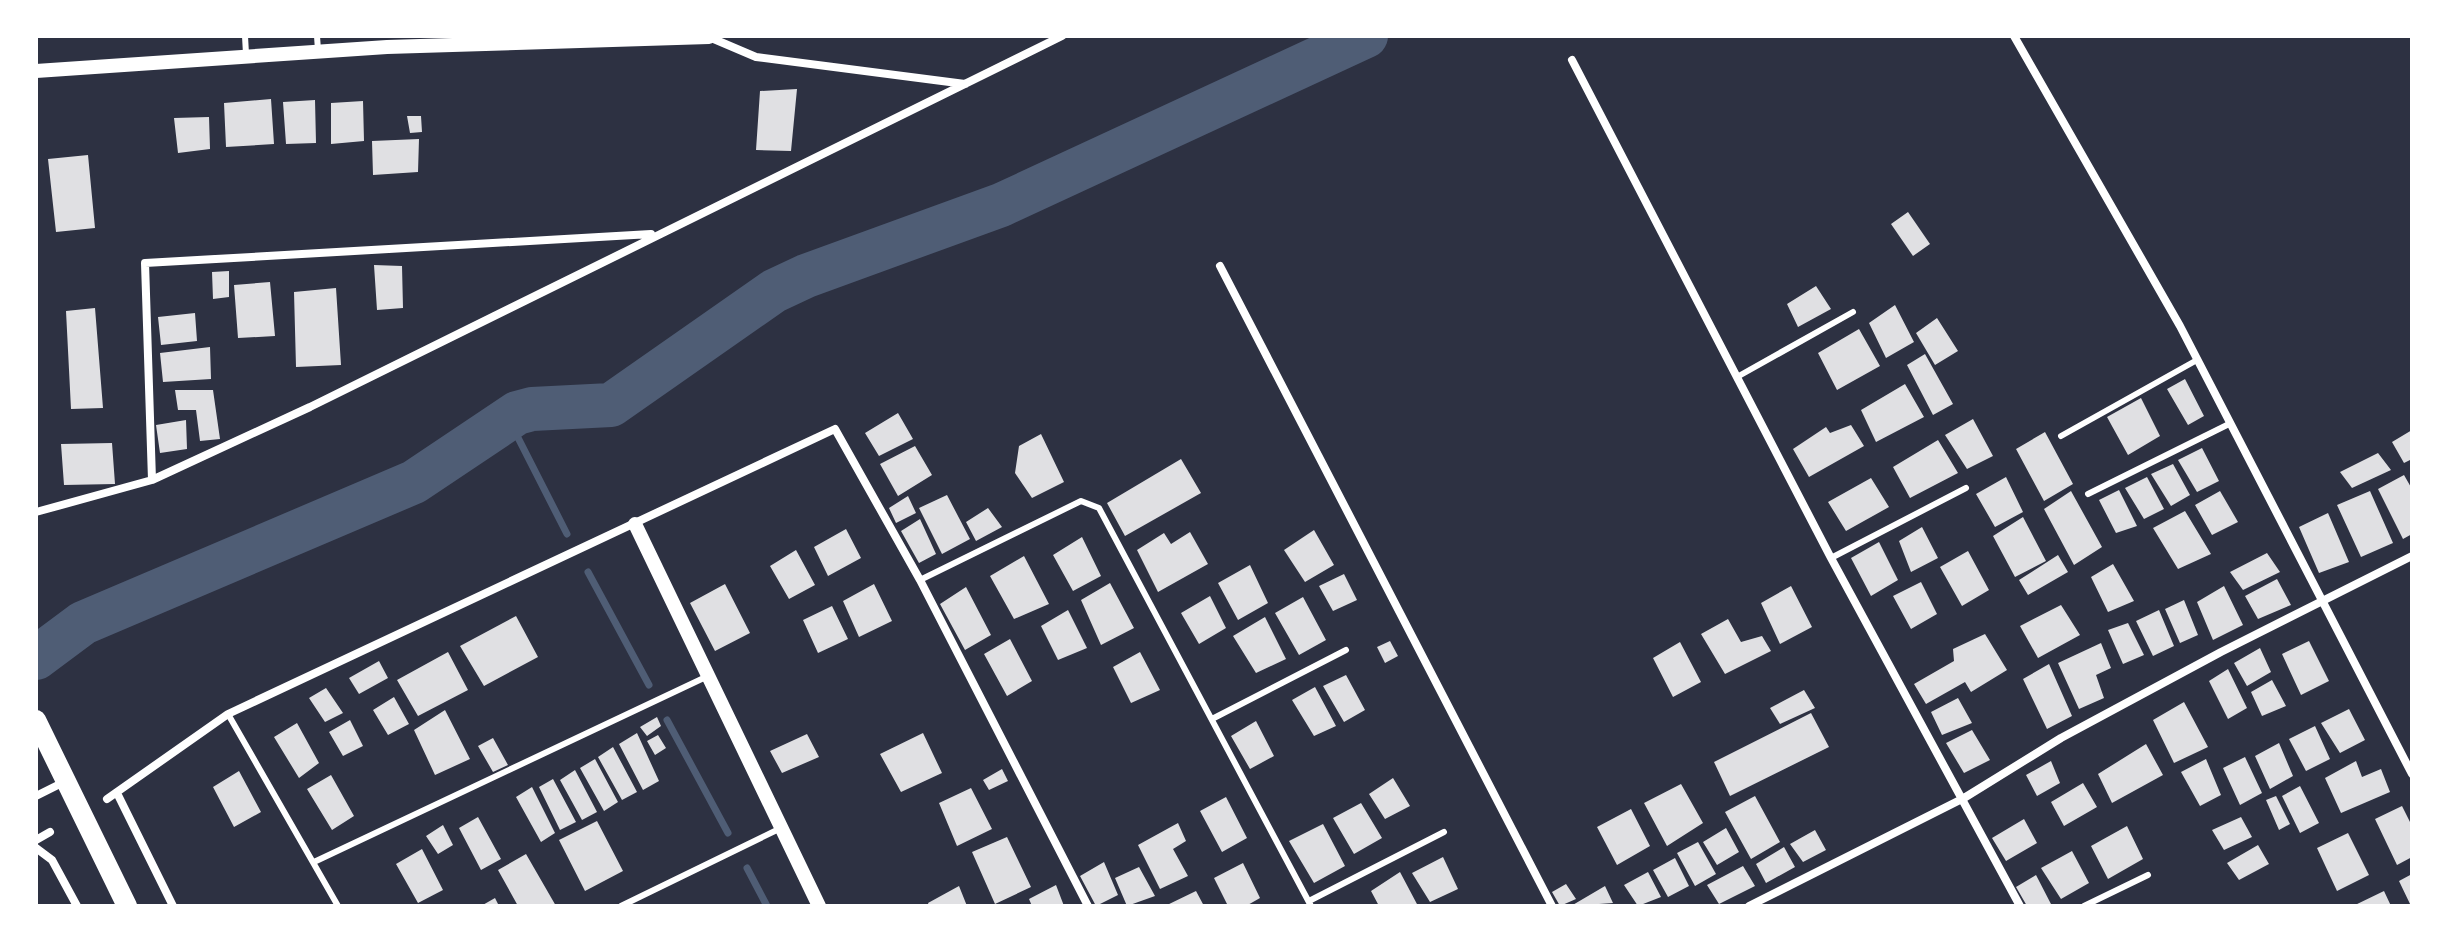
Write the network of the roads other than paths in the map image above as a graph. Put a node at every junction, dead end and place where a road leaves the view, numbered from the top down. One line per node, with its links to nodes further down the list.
1 (245, 36): 9 (lane)
2 (710, 36): 5 (street); 12 (street)
3 (1062, 36): 12 (street)
4 (2014, 36): 16 (street)
5 (642, 37): 6 (street)
6 (387, 41): 8 (street)
7 (317, 43): 8 (street); 9 (street)
8 (353, 43)
9 (246, 54): 11 (street)
10 (1572, 60): 17 (street)
11 (36, 71)
12 (966, 84): 13 (street)
13 (656, 234): 20 (street); 20 (street)
14 (1220, 266): 55 (street)
15 (1853, 312): 17 (lane)
16 (2197, 360): 18 (street); 19 (lane)
17 (1737, 377): 26 (street)
18 (2229, 424): 22 (lane); 28 (street)
19 (2061, 436)
20 (152, 480): 23 (street)
21 (1966, 488): 26 (lane)
22 (2088, 494)
23 (36, 512)
24 (635, 524): 27 (street); 30 (street); 31 (street)
25 (2412, 556): 28 (street)
26 (1831, 558): 38 (street)
27 (920, 580): 32 (lane); 54 (street)
28 (2322, 604): 34 (street); 38 (street)
29 (1346, 650): 32 (lane)
30 (708, 676): 40 (street); 45 (lane)
31 (228, 714): 36 (street); 45 (lane)
32 (1212, 719): 47 (lane)
33 (36, 720): 35 (main road)
34 (2412, 774)
35 (66, 781): 37 (street); 49 (main road)
36 (117, 793): 39 (street); 50 (street)
37 (36, 796)
38 (1964, 798): 56 (street); 57 (street)
39 (107, 799)
40 (781, 828): 52 (lane); 53 (street)
41 (50, 832): 43 (street)
42 (1444, 832): 47 (lane)
43 (36, 840)
44 (36, 848): 48 (street)
45 (314, 862): 51 (lane)
46 (2148, 875): 58 (lane)
47 (1310, 903)
48 (77, 906)
49 (127, 906)
50 (173, 906)
51 (338, 906)
52 (621, 906)
53 (819, 906)
54 (1088, 906)
55 (1552, 906)
56 (1749, 906)
57 (2020, 906)
58 (2084, 906)

